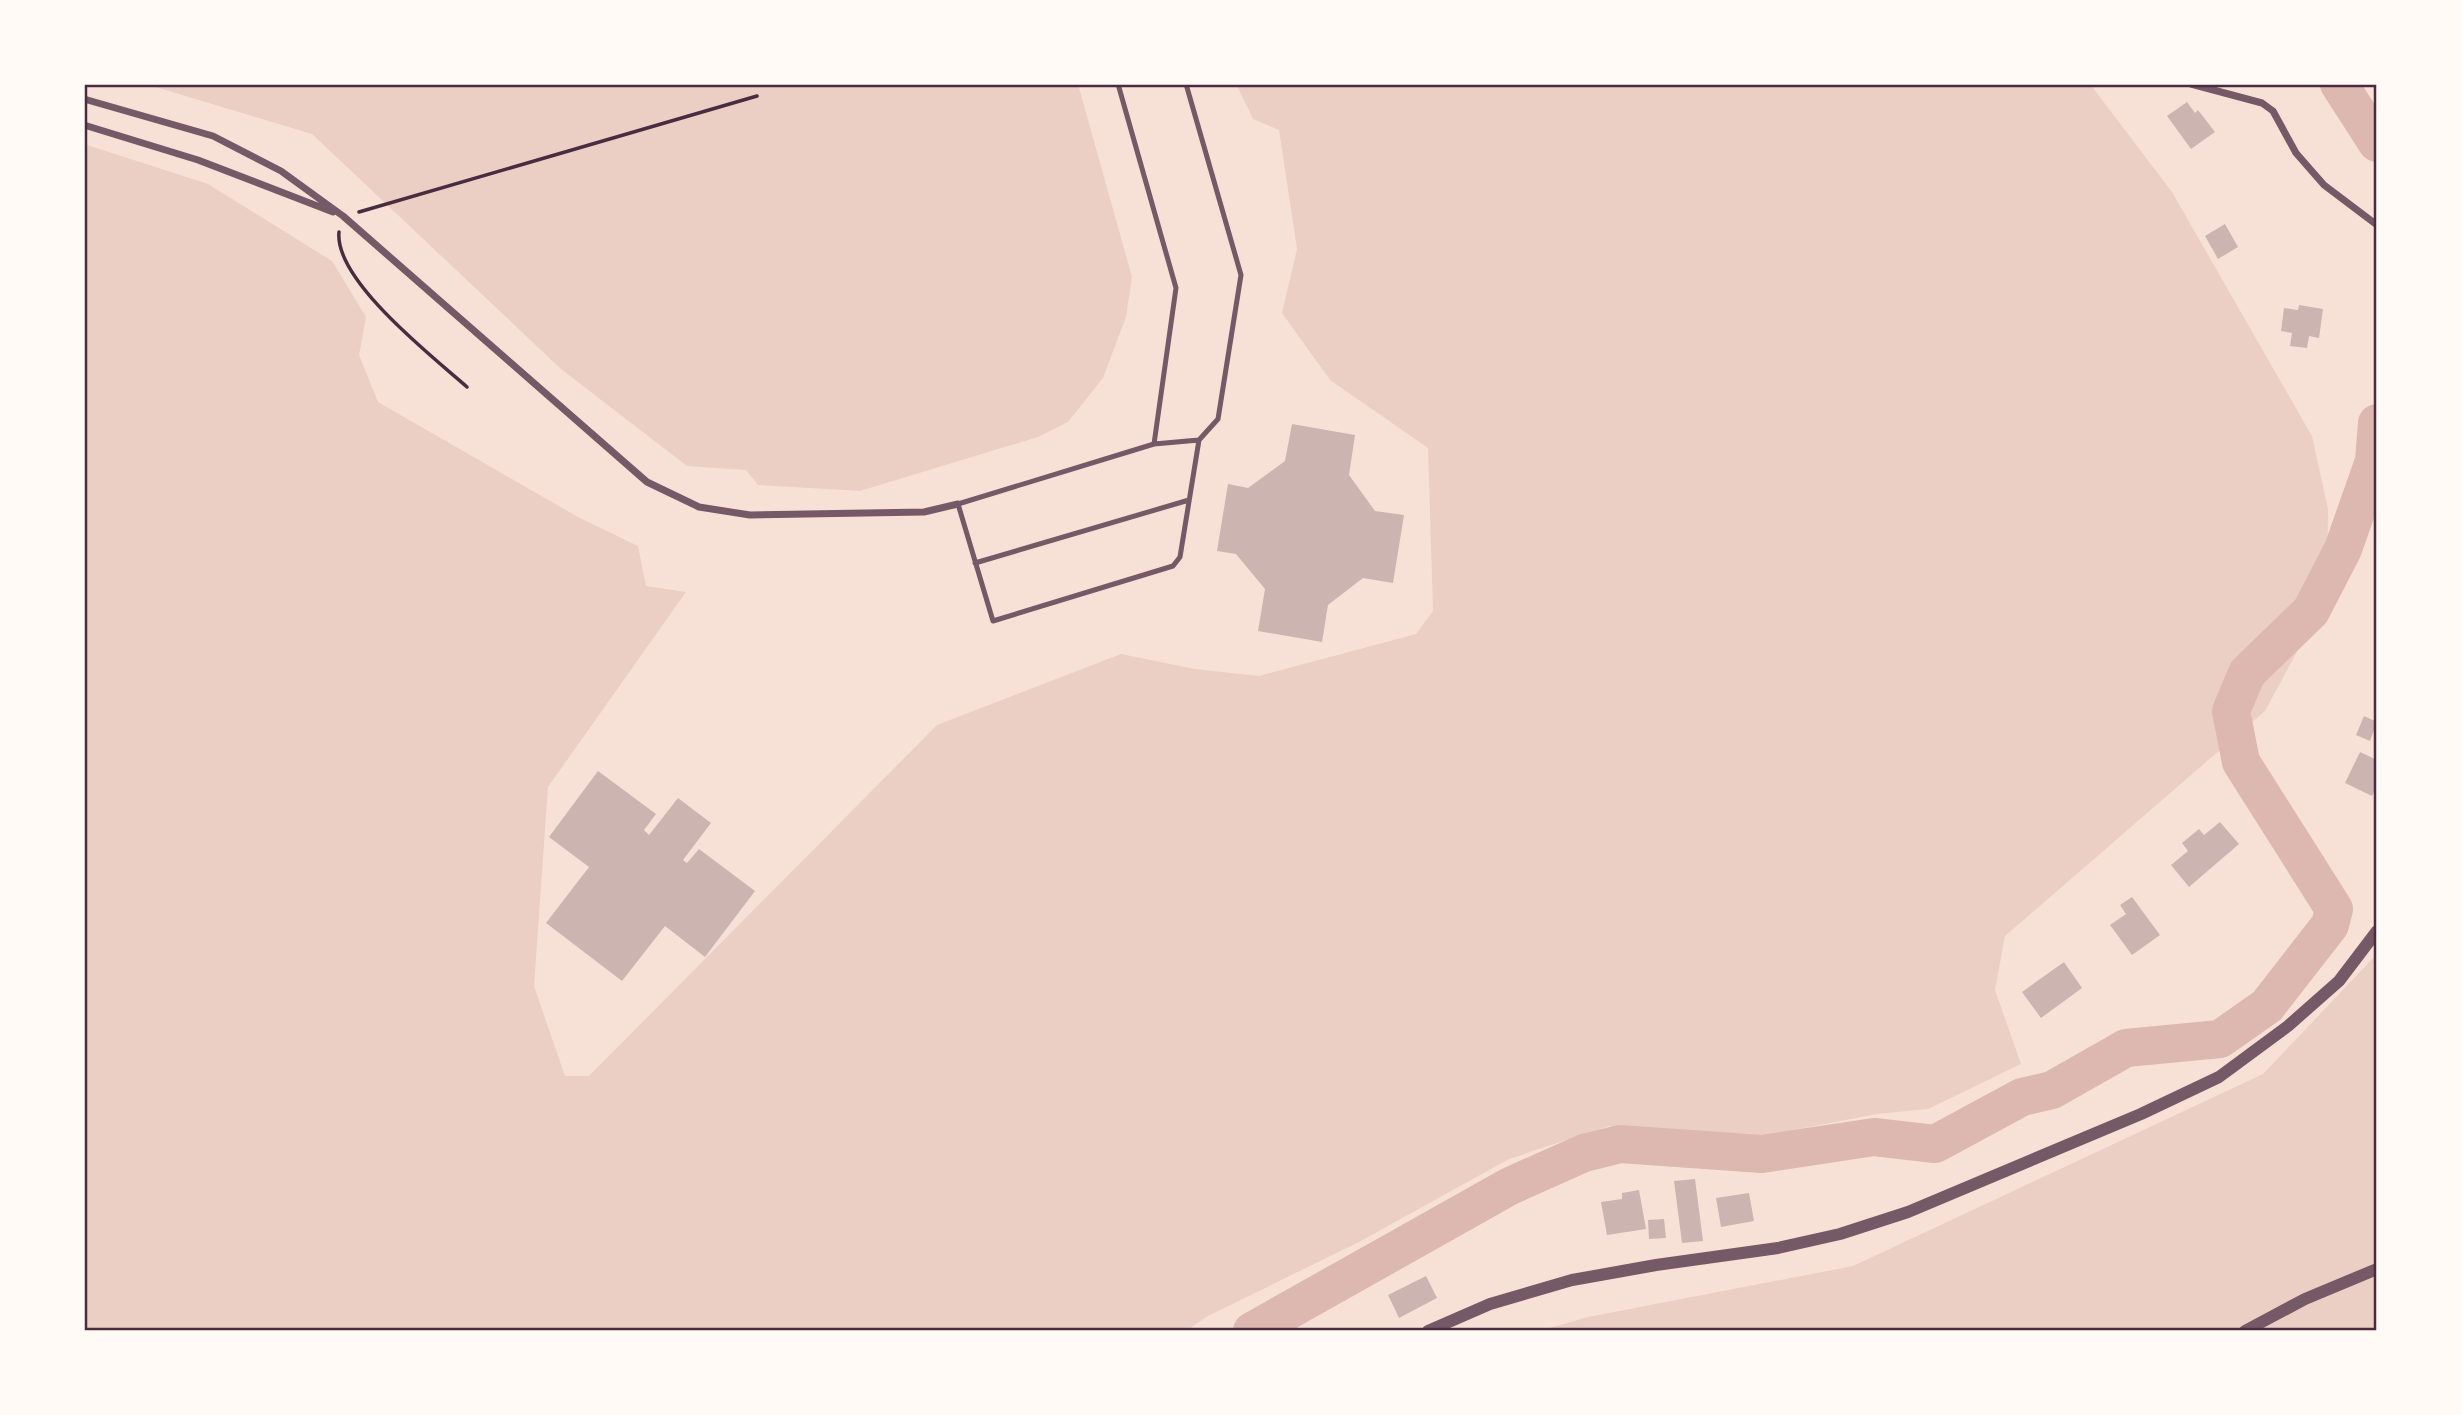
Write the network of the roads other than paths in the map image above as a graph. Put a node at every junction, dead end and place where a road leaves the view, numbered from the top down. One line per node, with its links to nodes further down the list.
1 (1118, 84): 9 (lane)
2 (1186, 84): 8 (lane)
3 (2191, 84): 7 (street)
4 (84, 99): 6 (street)
5 (84, 125): 6 (street)
6 (343, 216): 11 (street)
7 (2377, 225)
8 (1199, 440): 9 (lane); 10 (lane)
9 (1154, 444): 11 (lane)
10 (1189, 500): 12 (lane); 12 (lane)
11 (958, 504): 12 (lane)
12 (975, 563)
13 (2377, 931): 15 (street)
14 (2377, 1269): 16 (street)
15 (1428, 1331)
16 (2245, 1331)

